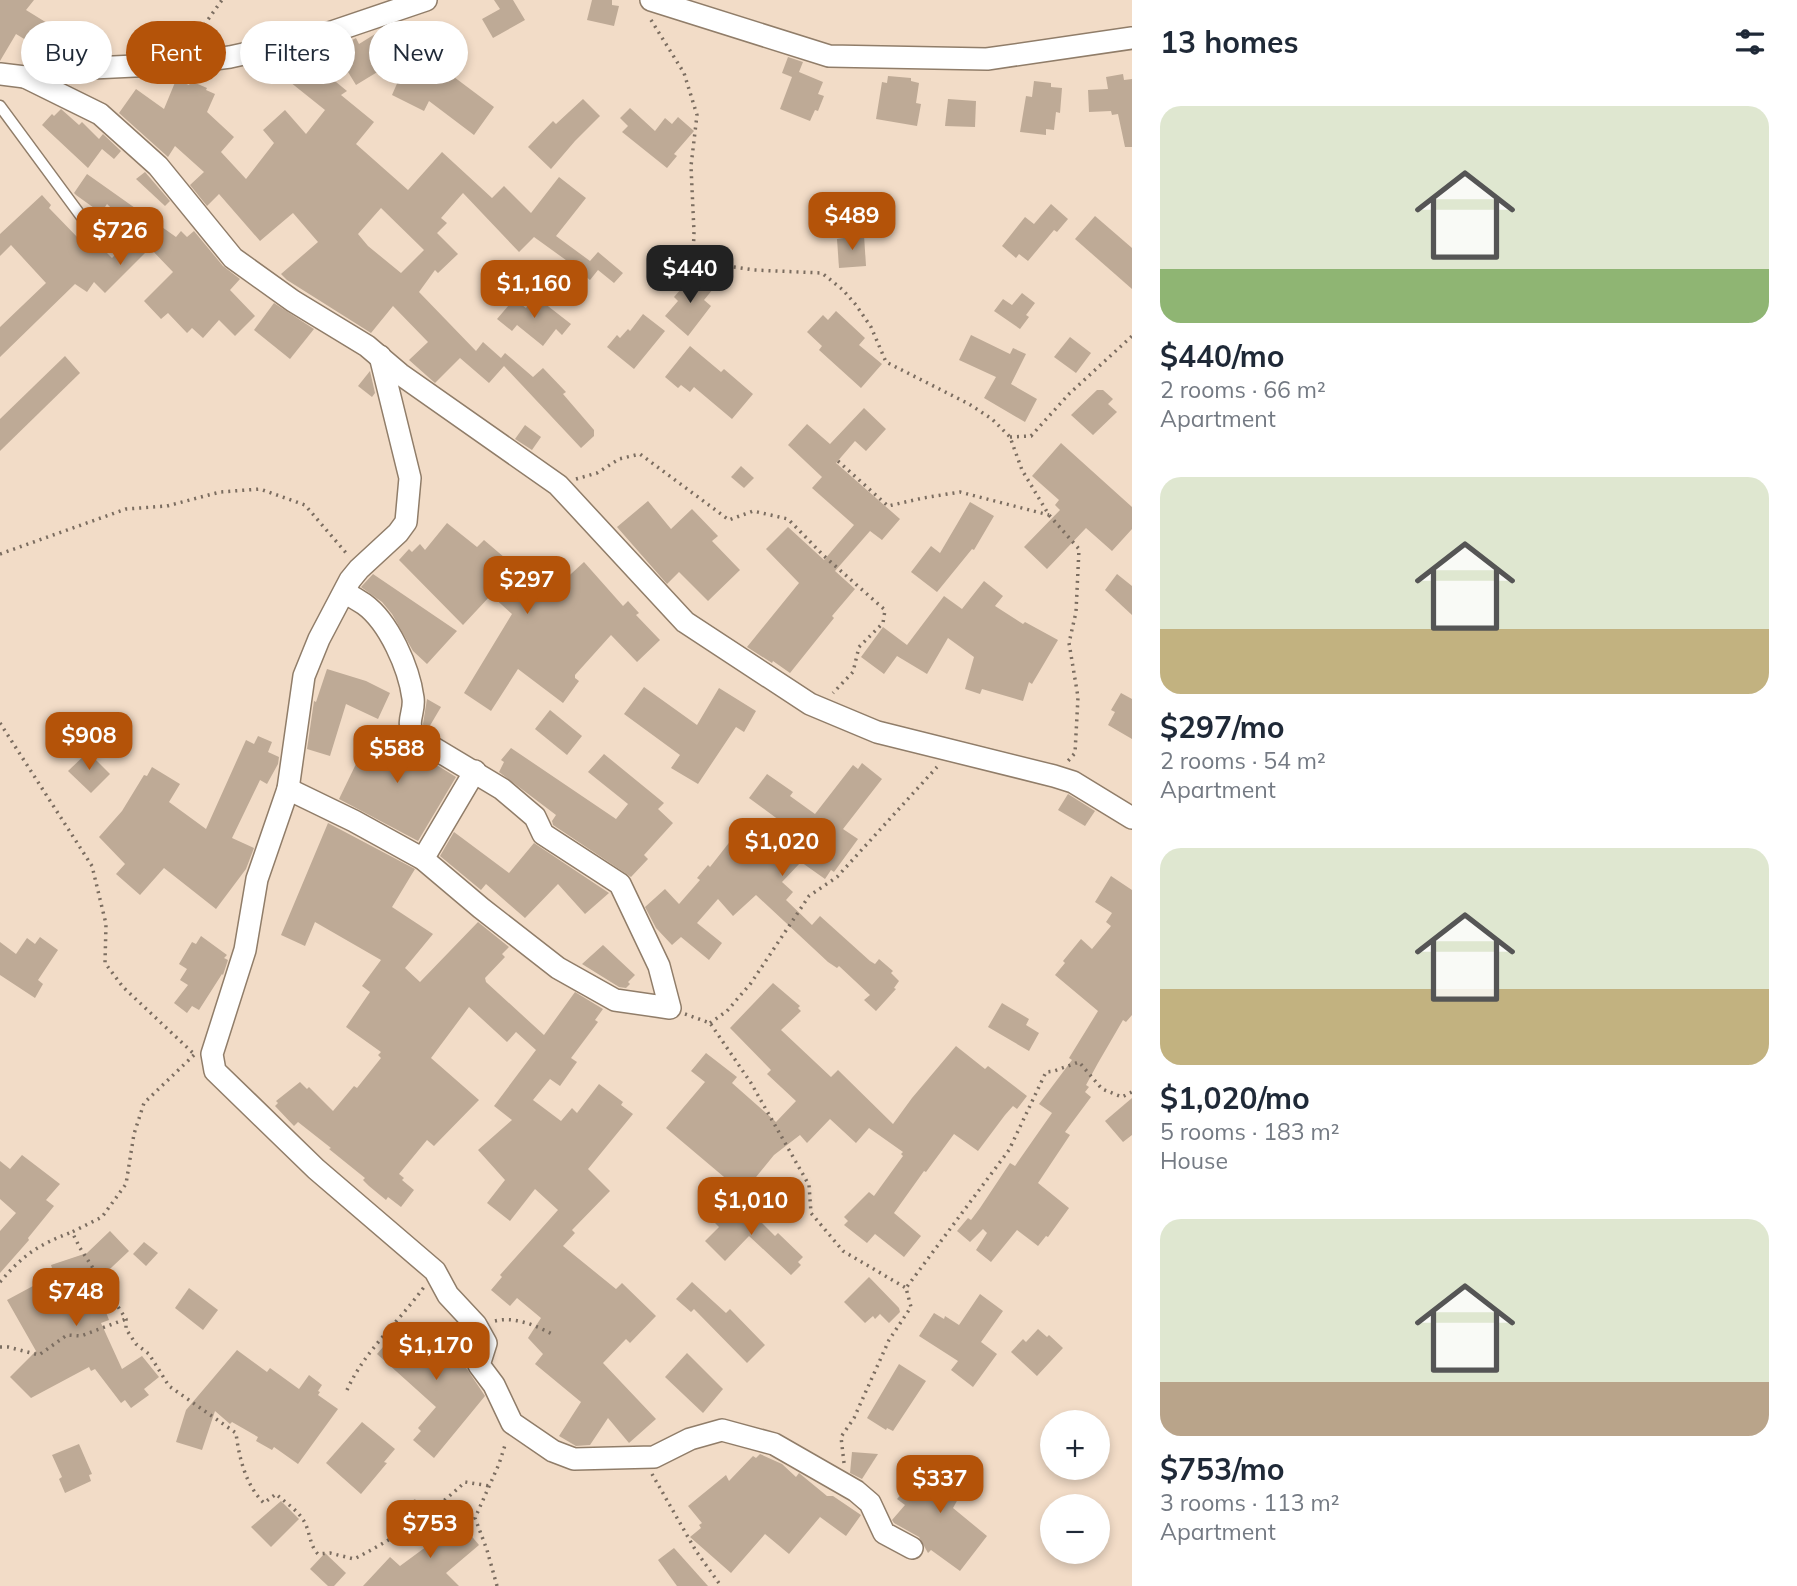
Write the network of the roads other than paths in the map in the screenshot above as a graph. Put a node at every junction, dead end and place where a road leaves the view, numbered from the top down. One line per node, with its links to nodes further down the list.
1 (426, 0): 4 (street)
2 (650, 8): 3 (street)
3 (1132, 38)
4 (112, 67)
5 (0, 74): 6 (street)
6 (21, 77)
7 (38, 84): 10 (street)
8 (0, 106): 9 (lane)
9 (80, 216)
10 (380, 356): 11 (street); 14 (street)
11 (345, 593): 12 (street); 13 (street)
12 (475, 771): 15 (street); 15 (street)
13 (288, 789): 15 (street); 16 (street)
14 (1132, 818)
15 (423, 859)
16 (912, 1548)

